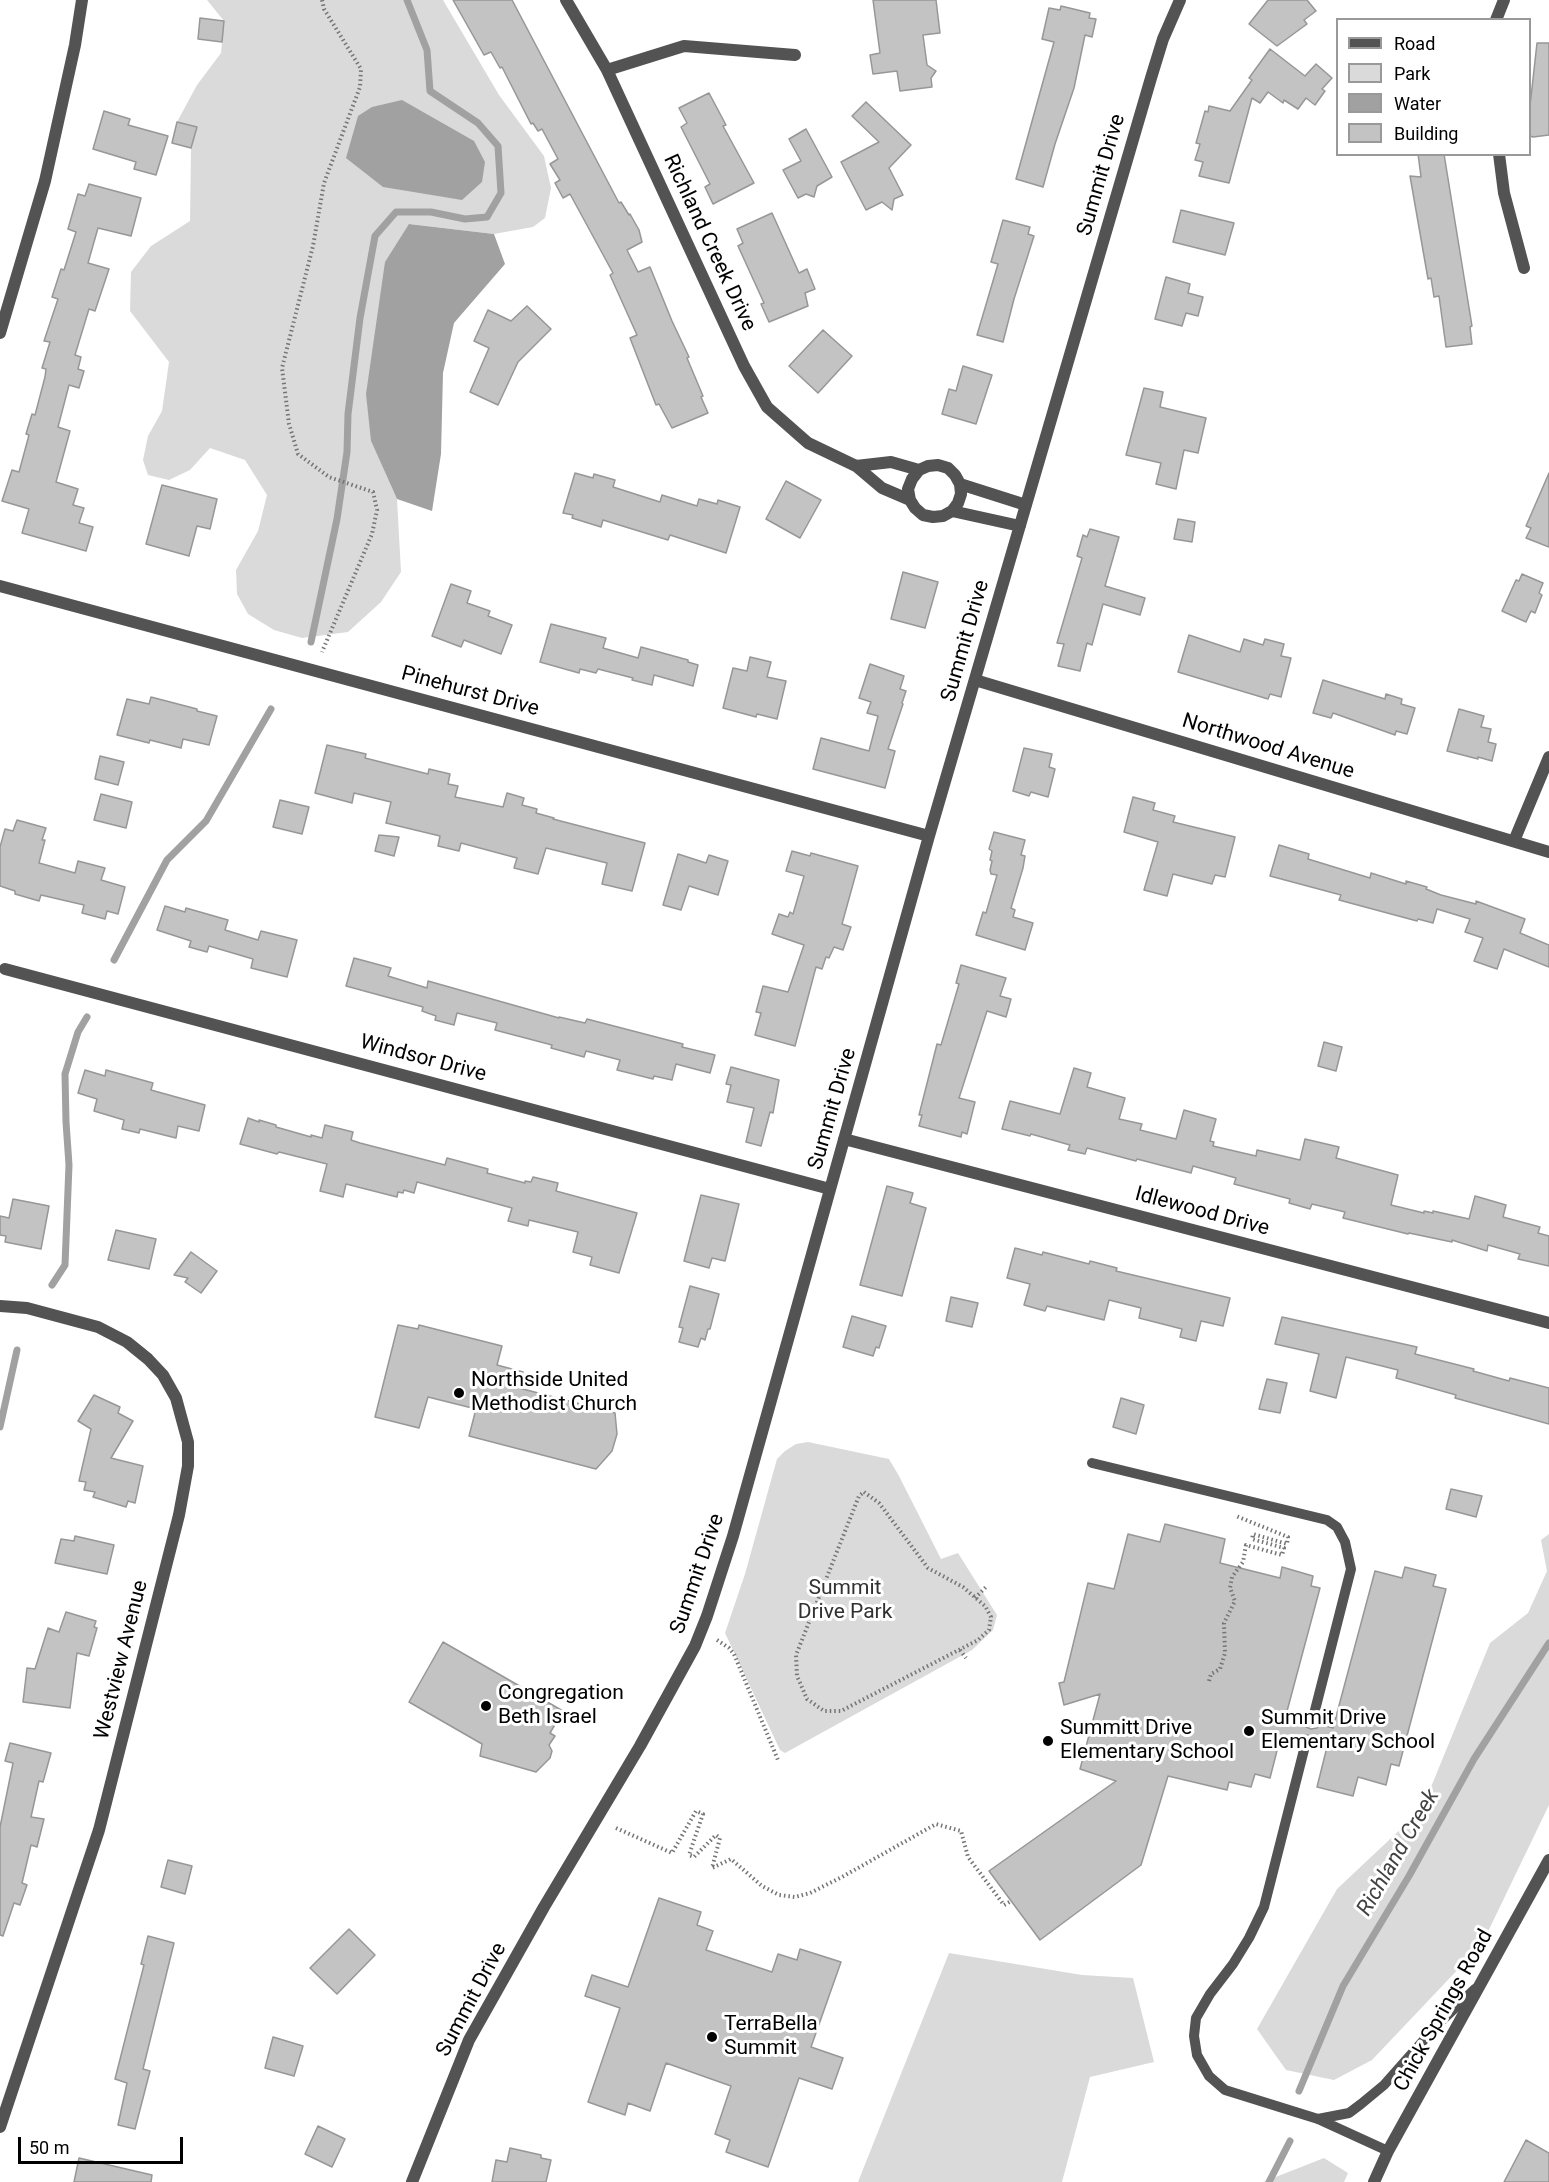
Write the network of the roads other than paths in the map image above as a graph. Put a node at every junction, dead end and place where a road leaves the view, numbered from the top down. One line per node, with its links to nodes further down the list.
1 (82, 0): 10 (street)
2 (566, 0): 7 (street, Richland Creek Drive)
3 (1180, 0): 15 (street, Summit Drive)
4 (1504, 0): 5 (street)
5 (1497, 18)
6 (795, 55): 7 (street)
7 (607, 70): 11 (street, Richland Creek Drive)
8 (1499, 156): 9 (street)
9 (1524, 268)
10 (0, 333)
11 (856, 466): 12 (street); 14 (street, Richland Creek Drive)
12 (919, 470): 13 (street); 14 (street)
13 (960, 484): 15 (street); 16 (street)
14 (910, 500): 16 (street, Richland Creek Drive)
15 (1026, 505): 17 (street, Summit Drive)
16 (952, 511): 17 (street, Richland Creek Drive)
17 (1020, 526): 19 (street, Summit Drive)
18 (0, 586): 21 (street, Pinehurst Drive)
19 (975, 680): 21 (street, Summit Drive); 22 (street, Northwood Avenue)
20 (1549, 758): 22 (street)
21 (929, 836): 25 (street, Summit Drive)
22 (1514, 841): 23 (street, Northwood Avenue)
23 (1549, 852)
24 (5, 969): 26 (street, Windsor Drive)
25 (844, 1139): 26 (street, Summit Drive); 28 (street, Idlewood Drive)
26 (830, 1189): 37 (street, Summit Drive)
27 (0, 1306): 35 (street, Westview Avenue)
28 (1549, 1323)
29 (1092, 1463): 30 (lane)
30 (1312, 1722)
31 (1306, 1742): 34 (lane)
32 (1549, 1860): 33 (street, Chick Springs Road)
33 (1484, 1980): 34 (lane); 36 (street, Chick Springs Road)
34 (1318, 2119): 36 (lane)
35 (0, 2127)
36 (1388, 2151): 38 (street, Chick Springs Road)
37 (412, 2182)
38 (1374, 2182)

